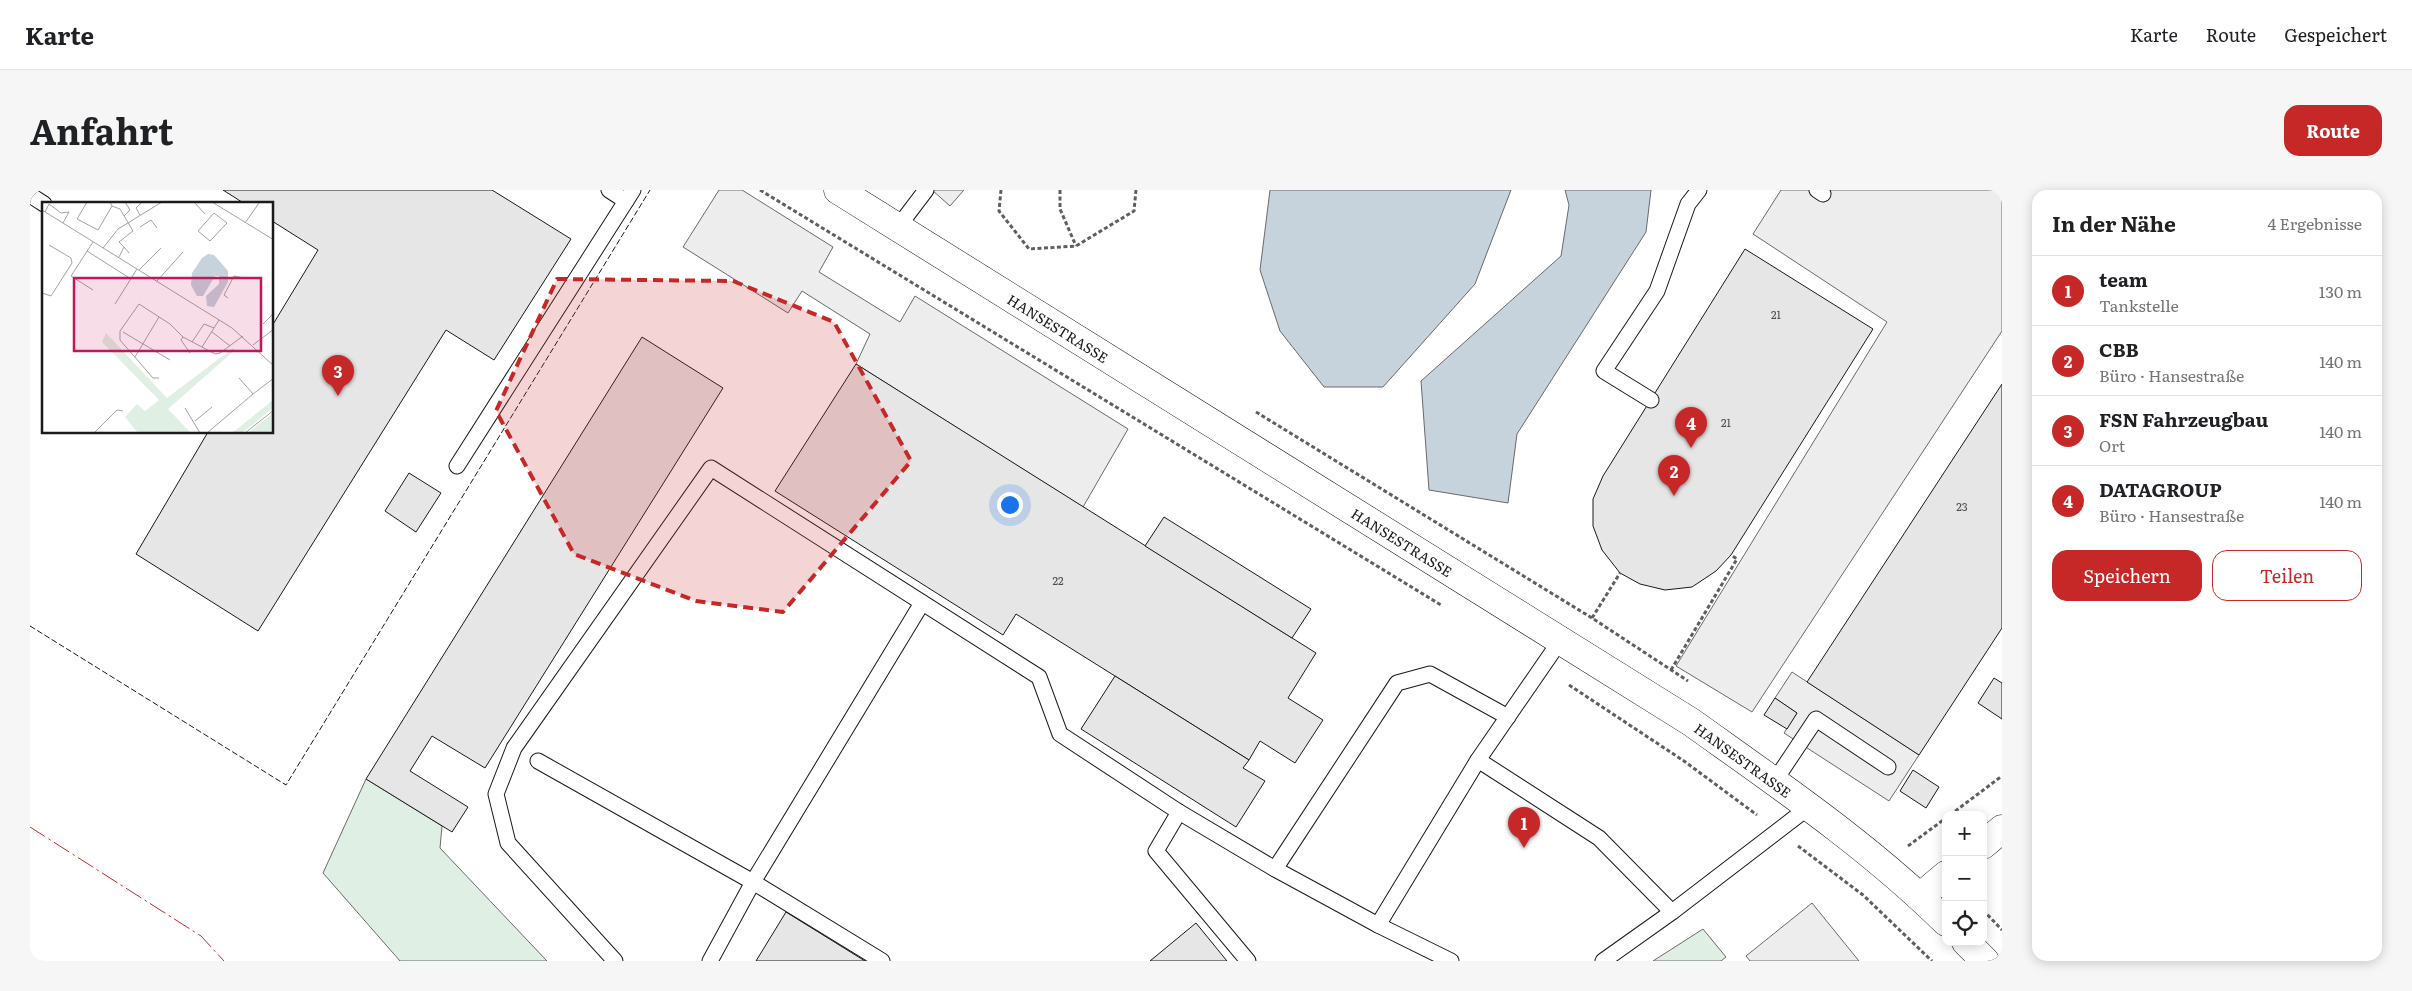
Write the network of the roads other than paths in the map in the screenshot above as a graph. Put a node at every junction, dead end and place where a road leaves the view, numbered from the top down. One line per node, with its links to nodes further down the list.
1 (609, 190): 6 (lane)
2 (838, 190): 8 (street, HANSESTRASSE)
3 (926, 190): 8 (lane)
4 (1699, 190): 9 (lane)
5 (30, 195): 7 (lane)
6 (630, 195): 10 (lane)
7 (42, 203)
8 (898, 227): 12 (street, HANSESTRASSE)
9 (1651, 400)
10 (457, 466)
11 (922, 603): 19 (lane); 24 (lane); 30 (lane)
12 (1560, 641): 13 (lane); 17 (street, HANSESTRASSE)
13 (1508, 717): 14 (lane); 22 (lane)
14 (1478, 760): 26 (lane); 28 (lane)
15 (538, 761): 24 (lane)
16 (1888, 767): 17 (lane)
17 (1774, 782): 18 (street, HANSESTRASSE)
18 (1809, 807): 25 (street, HANSESTRASSE); 26 (lane)
19 (1179, 812): 22 (lane); 33 (lane)
20 (2002, 829): 21 (street)
21 (1987, 842)
22 (1275, 869): 28 (lane)
23 (1942, 878): 25 (street)
24 (753, 882): 31 (lane); 32 (lane)
25 (1920, 896): 27 (street, HANSESTRASSE)
26 (1672, 912): 35 (lane)
27 (1942, 918)
28 (1378, 925): 34 (lane)
29 (1970, 946): 36 (street)
30 (615, 961)
31 (710, 961)
32 (882, 961)
33 (1248, 961)
34 (1451, 961)
35 (1604, 961)
36 (1985, 961)

